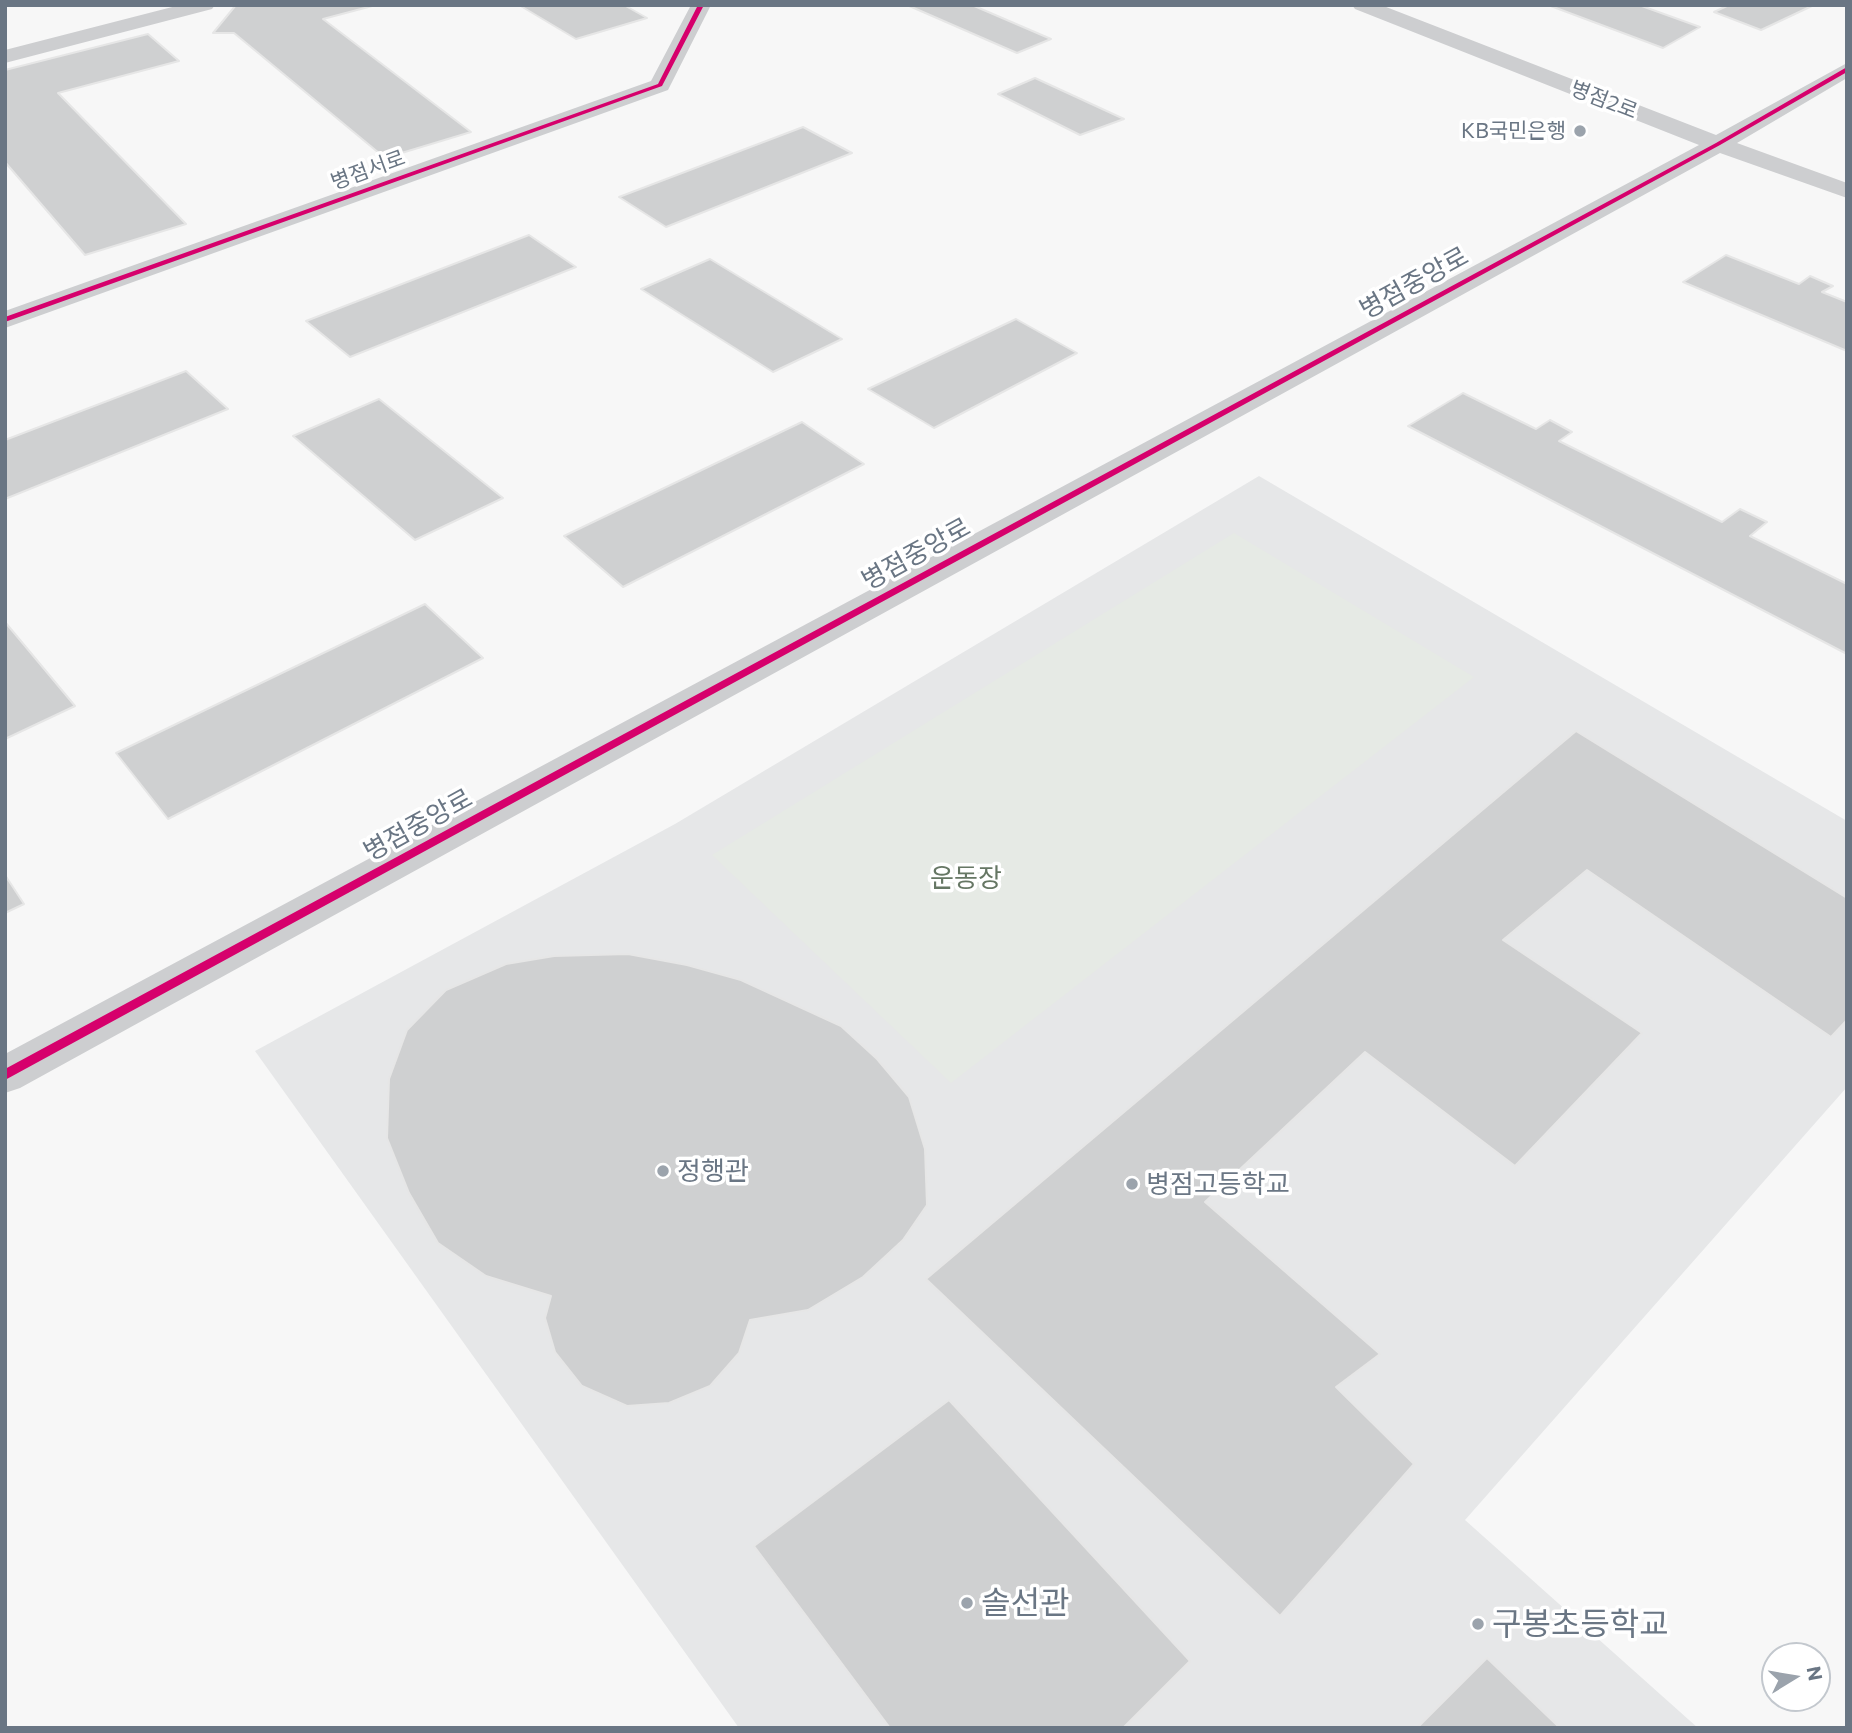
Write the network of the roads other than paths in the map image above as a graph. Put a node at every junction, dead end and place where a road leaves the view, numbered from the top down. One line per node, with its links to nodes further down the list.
1 (205, 5): 4 (street)
2 (701, 5): 8 (street, 병점서로)
3 (1362, 5): 6 (street, 병점2로)
4 (5, 57)
5 (1847, 69): 6 (street, 병점중앙로)
6 (1718, 144): 7 (street, 병점2로); 9 (street, 병점중앙로)
7 (1847, 191)
8 (5, 320)
9 (5, 1075)

